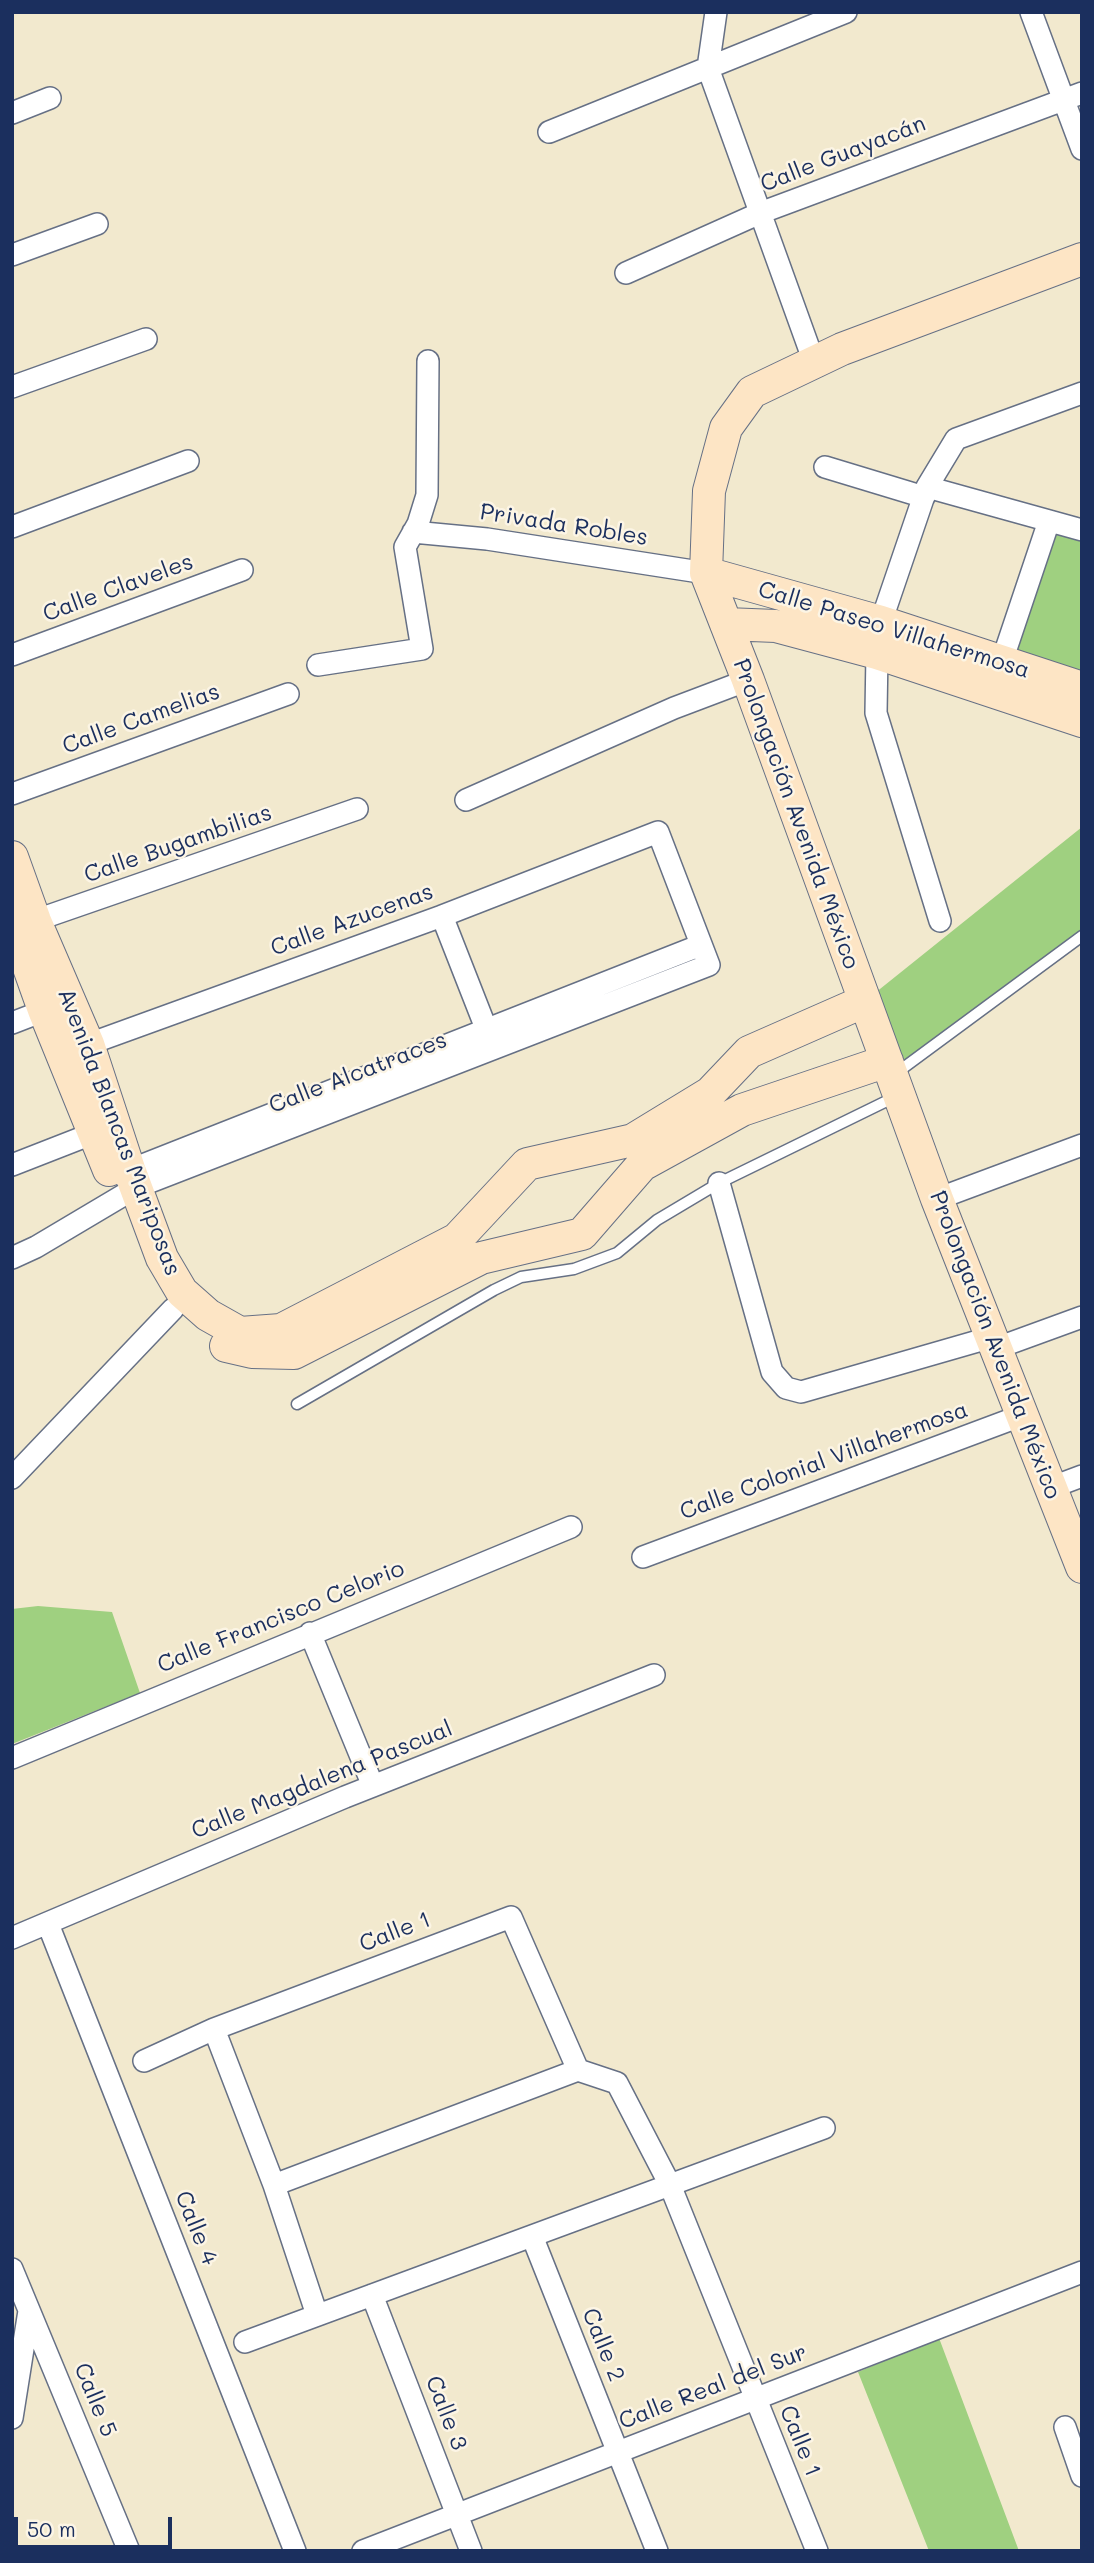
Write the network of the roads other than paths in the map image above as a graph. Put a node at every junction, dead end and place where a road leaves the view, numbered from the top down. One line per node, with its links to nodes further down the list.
1 (716, 12): 4 (street)
2 (846, 12): 4 (street)
3 (1031, 12): 5 (street)
4 (708, 68): 8 (street); 10 (street)
5 (1073, 96): 9 (street); 10 (street, Calle Guayacán)
6 (50, 98): 7 (street)
7 (12, 113)
8 (549, 132)
9 (1082, 149)
10 (760, 213): 14 (street, Calle Guayacán); 17 (street)
11 (97, 224): 12 (street)
12 (12, 255)
13 (1082, 259): 17 (street, Prolongación Avenida México)
14 (626, 273)
15 (146, 340): 18 (street)
16 (428, 361): 26 (street)
17 (814, 362): 28 (street, Prolongación Avenida México)
18 (12, 387)
19 (1082, 393): 22 (street)
20 (188, 461): 24 (street)
21 (825, 467): 22 (street)
22 (926, 492): 23 (street); 30 (street)
23 (1049, 521): 25 (street); 32 (street)
24 (12, 527)
25 (1082, 530)
26 (413, 532): 28 (street, Privada Robles); 33 (street)
27 (242, 570): 31 (street, Calle Claveles)
28 (706, 573): 29 (street, Prolongación Avenida México); 30 (street, Calle Paseo Villahermosa)
29 (726, 624): 30 (street, Calle Paseo Villahermosa); 34 (street, Prolongación Avenida México)
30 (879, 638): 32 (street, Calle Paseo Villahermosa); 37 (street, Calle Paseo Villahermosa); 43 (street)
31 (12, 655)
32 (1002, 661): 35 (street, Calle Paseo Villahermosa)
33 (318, 665)
34 (748, 680): 39 (street); 47 (street, Prolongación Avenida México)
35 (1082, 688)
36 (288, 694): 38 (street, Calle Camelias)
37 (1082, 721)
38 (12, 794)
39 (466, 800)
40 (357, 809): 44 (street, Calle Bugambilias)
41 (16, 878): 44 (street, Avenida Blancas Mariposas)
42 (442, 916): 46 (street, Calle Azucenas); 50 (street); 51 (street, Calle Azucenas)
43 (940, 921)
44 (21, 923): 48 (street, Avenida Blancas Mariposas)
45 (1082, 936): 52 (lane)
46 (705, 956): 50 (street, Calle Alcatraces)
47 (865, 1001): 52 (street, Prolongación Avenida México); 56 (street, Avenida Blancas Mariposas)
48 (57, 1005): 49 (street); 51 (street, Avenida Blancas Mariposas)
49 (12, 1023)
50 (490, 1039): 56 (street, Calle Alcatraces)
51 (76, 1049): 53 (street, Avenida Blancas Mariposas); 56 (street, Avenida Blancas Mariposas)
52 (893, 1077): 57 (lane); 58 (street, Prolongación Avenida México); 62 (street, Avenida Blancas Mariposas)
53 (94, 1133): 55 (street); 56 (street, Avenida Blancas Mariposas)
54 (1082, 1146): 58 (street)
55 (12, 1165)
56 (124, 1182): 59 (street, Calle Alcatraces); 62 (street, Avenida Blancas Mariposas)
57 (719, 1183): 64 (street); 65 (lane)
58 (937, 1199): 64 (street, Prolongación Avenida México)
59 (36, 1247): 60 (street, Calle Alcatraces); 61 (street, Calle Alcatraces)
60 (12, 1258)
61 (12, 1276)
62 (173, 1309): 68 (street)
63 (1082, 1317): 64 (street)
64 (995, 1343): 66 (street, Prolongación Avenida México)
65 (297, 1404)
66 (1023, 1415): 69 (street, Prolongación Avenida México); 71 (street, Calle Colonial Villahermosa)
67 (1082, 1476): 69 (street)
68 (12, 1478)
69 (1051, 1488): 72 (street, Prolongación Avenida México)
70 (571, 1527): 73 (street, Calle Francisco Celorio)
71 (643, 1557)
72 (1082, 1567)
73 (310, 1633): 75 (street, Calle Francisco Celorio); 76 (street)
74 (654, 1675): 76 (street, Calle Magdalena Pascual)
75 (12, 1758)
76 (373, 1786): 77 (street, Calle Magdalena Pascual)
77 (48, 1924): 78 (street, Calle Magdalena Pascual); 99 (street, Calle 4)
78 (12, 1938)
79 (214, 2029): 80 (street, Calle 1); 81 (street, Calle 1); 83 (street)
80 (144, 2061)
81 (578, 2070): 83 (street); 84 (street, Calle 1)
82 (824, 2128): 84 (street)
83 (274, 2185): 90 (street)
84 (670, 2185): 85 (street); 92 (street, Calle 1)
85 (532, 2236): 88 (street); 95 (street, Calle 2)
86 (13, 2271): 89 (street, Calle 5)
87 (1082, 2272): 92 (street, Calle Real del Sur)
88 (372, 2295): 90 (street); 97 (street, Calle 3)
89 (29, 2309): 93 (street); 98 (street, Calle 5)
90 (317, 2315): 91 (street)
91 (244, 2342)
92 (754, 2399): 95 (street, Calle Real del Sur); 103 (street, Calle 1)
93 (12, 2418)
94 (1065, 2427): 96 (street)
95 (618, 2452): 97 (street, Calle Real del Sur); 102 (street, Calle 2)
96 (1082, 2476)
97 (457, 2514): 100 (street, Calle Real del Sur); 101 (street, Calle 3)
98 (129, 2551)
99 (295, 2551)
100 (363, 2551)
101 (471, 2551)
102 (657, 2551)
103 (817, 2551)

